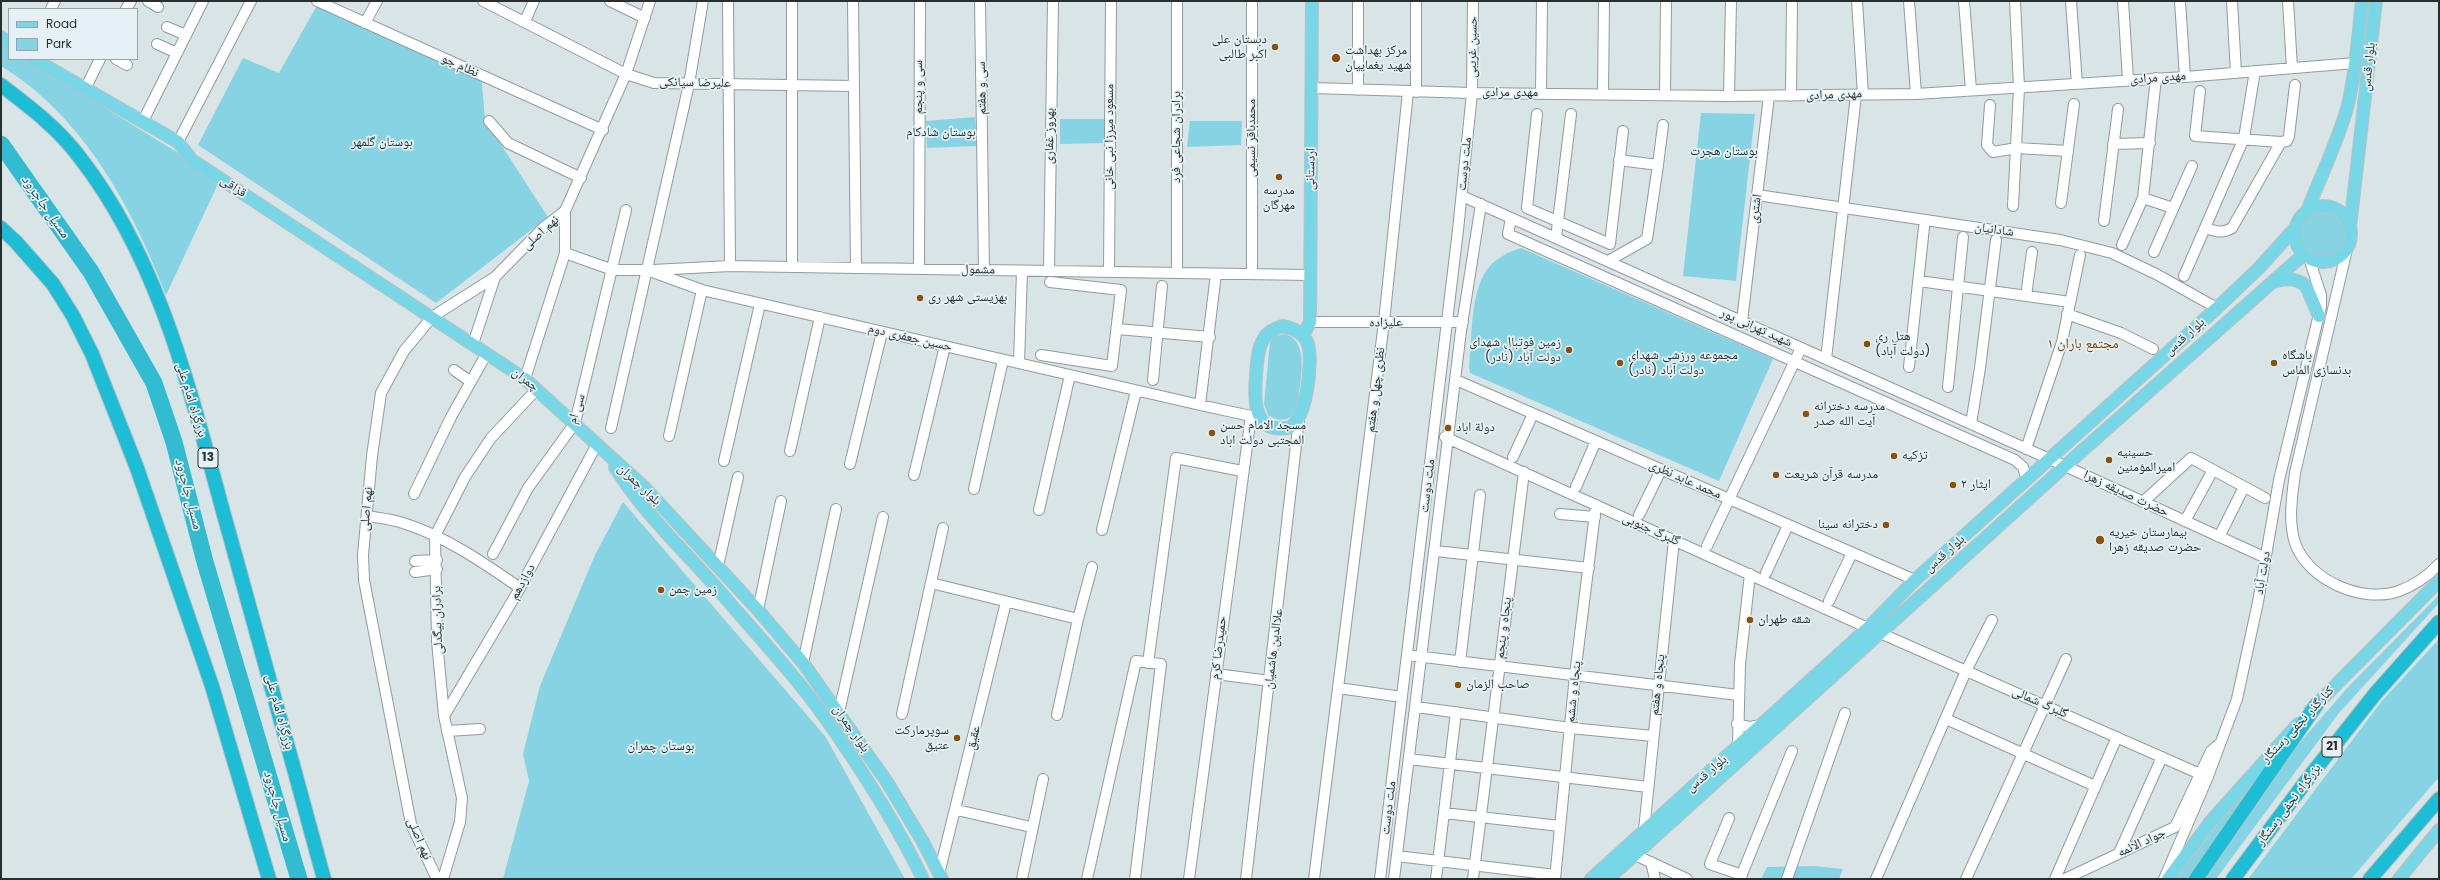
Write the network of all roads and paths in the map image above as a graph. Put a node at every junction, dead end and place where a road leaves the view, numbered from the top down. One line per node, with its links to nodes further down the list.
1 (148, 1): 40 (street)
2 (203, 1): 45 (street)
3 (251, 1): 94 (street)
4 (317, 1): 43 (street, نظام جو)
5 (377, 1): 43 (street)
6 (483, 1): 42 (street, علیرضا سیانکی)
7 (534, 1): 42 (street)
8 (610, 1): 41 (street)
9 (650, 1): 41 (street)
10 (703, 1): 60 (street)
11 (728, 1): 61 (street)
12 (792, 1): 65 (street)
13 (853, 1): 66 (street)
14 (920, 1): 137 (street, سی و پنجم)
15 (980, 1): 140 (street, سی و هفتم)
16 (1053, 1): 142 (street, بهروز غفاری)
17 (1111, 1): 143 (street, مسعود میرزا نبی خانی)
18 (1176, 1): 144 (street, برادران شجاعی فرد)
19 (1252, 1): 146 (street, محمدباقر نسیمی)
20 (1312, 1): 67 (main road, اردستانی)
21 (1358, 1): 70 (street)
22 (1416, 1): 73 (street, نظری چهل و هفتم)
23 (1473, 1): 74 (street, حسین غریبی)
24 (1542, 1): 75 (street)
25 (1604, 1): 76 (street)
26 (1666, 1): 79 (street)
27 (1731, 1): 80 (street)
28 (1792, 1): 82 (street)
29 (1857, 1): 77 (street)
30 (1909, 1): 78 (street)
31 (1964, 1): 71 (street)
32 (2015, 1): 68 (street)
33 (2071, 1): 62 (street)
34 (2123, 1): 59 (street)
35 (2180, 1): 57 (street)
36 (2232, 1): 56 (street)
37 (2288, 1): 53 (street)
38 (2362, 1): 51 (main road, بلوار قدس)
39 (2376, 1): 120 (main road, بلوار قدس)
40 (158, 7)
41 (645, 18): 54 (street)
42 (525, 21): 54 (street, علیرضا سیانکی)
43 (364, 23): 91 (street, نظام جو)
44 (167, 27): 45 (street)
45 (186, 35): 47 (street)
46 (157, 44): 47 (street)
47 (177, 53): 88 (street)
48 (36, 60): 69 (main road, قزاقی)
49 (100, 60): 69 (street)
50 (118, 60): 52 (street)
51 (2355, 62): 53 (street, مهدی مرادی); 113 (main road, بلوار قدس)
52 (127, 66)
53 (2292, 68): 55 (street, مهدی مرادی)
54 (627, 71): 60 (street, علیرضا سیانکی); 91 (street)
55 (2255, 71): 56 (street, مهدی مرادی); 93 (street)
56 (2236, 73): 57 (street, مهدی مرادی)
57 (2185, 77): 58 (street, مهدی مرادی)
58 (2156, 78): 59 (street, مهدی مرادی); 96 (street)
59 (2128, 80): 62 (street, مهدی مرادی)
60 (689, 84): 61 (street, علیرضا سیانکی); 139 (street)
61 (730, 84): 65 (street, علیرضا سیانکی); 134 (street)
62 (2077, 84): 68 (street, مهدی مرادی)
63 (2296, 84): 95 (street)
64 (1, 85): 341 (highway, بزرگراه امام علی / 13)
65 (792, 86): 66 (street, علیرضا سیانکی); 135 (street)
66 (854, 86): 136 (street)
67 (1313, 88): 70 (street, مهدی مرادی); 147 (main road, اردستانی)
68 (2019, 88): 71 (street, مهدی مرادی); 98 (street)
69 (86, 89): 88 (main road, قزاقی)
70 (1358, 90): 73 (street, مهدی مرادی)
71 (1970, 90): 78 (street, مهدی مرادی)
72 (2200, 91): 93 (street)
73 (1412, 92): 74 (street, مهدی مرادی); 167 (street, نظری چهل و هفتم)
74 (1472, 93): 75 (street, مهدی مرادی); 105 (street, ملت دوست)
75 (1541, 93): 76 (street, مهدی مرادی)
76 (1603, 94): 79 (street, مهدی مرادی)
77 (1859, 94): 78 (street, مهدی مرادی); 82 (street, مهدی مرادی); 110 (street)
78 (1916, 94)
79 (1665, 95): 80 (street, مهدی مرادی)
80 (1729, 96): 81 (street, مهدی مرادی)
81 (1769, 96): 82 (street, مهدی مرادی); 104 (street, اشتری)
82 (1791, 96)
83 (2074, 104): 99 (street)
84 (1990, 105): 98 (street)
85 (2118, 109): 97 (street)
86 (1537, 114): 116 (street)
87 (1571, 114): 116 (street)
88 (144, 121): 94 (main road, قزاقی)
89 (489, 121): 103 (street)
90 (1663, 125): 101 (street)
91 (603, 130): 103 (street)
92 (1623, 131): 100 (street)
93 (2244, 138): 95 (street); 122 (street)
94 (178, 142): 163 (main road, قزاقی)
95 (2281, 142): 122 (street)
96 (2150, 143): 97 (street); 106 (street)
97 (2113, 144): 117 (street)
98 (2017, 148): 99 (street); 109 (street)
99 (2068, 151): 107 (street)
100 (1620, 160): 101 (street); 116 (street)
101 (1658, 165): 133 (street)
102 (2192, 166): 111 (street)
103 (581, 178): 114 (street)
104 (1757, 195): 110 (street, شادانیان); 165 (street, اشتری)
105 (1462, 196): 108 (street, شهید تهرانی پور); 168 (street, ملت دوست)
106 (2143, 198): 111 (street); 126 (street)
107 (2061, 203)
108 (1481, 204): 115 (street, شهید تهرانی پور); 169 (street, ملت دوست)
109 (2013, 206)
110 (1843, 208): 160 (street, شادانیان); 181 (street)
111 (2173, 208): 129 (street)
112 (626, 210): 138 (street, سی ام)
113 (2307, 211): 119 (main road); 120 (main road)
114 (565, 212): 130 (street); 149 (street, نهم اصلی)
115 (1511, 218): 124 (street, شهید تهرانی پور); 183 (street)
116 (1558, 221): 124 (street)
117 (2104, 221)
118 (1924, 227): 150 (street)
119 (2296, 227): 132 (main road); 160 (main road, بلوار قدس)
120 (2350, 227): 127 (main road)
121 (1, 228): 340 (highway)
122 (2205, 228): 148 (street)
123 (1963, 237): 154 (street)
124 (1556, 238): 133 (street, شهید تهرانی پور)
125 (1996, 240): 156 (street)
126 (2122, 245)
127 (2347, 249): 132 (main road); 256 (street)
128 (2032, 252): 157 (street)
129 (2154, 252)
130 (564, 253): 138 (street, حسین جعفری دوم); 188 (street)
131 (2080, 255): 158 (street)
132 (2307, 256): 152 (main road, بلوار قدس); 162 (street, دولت آباد)
133 (1608, 261): 165 (street, شهید تهرانی پور)
134 (730, 266): 135 (street, مشمول); 139 (street, مشمول)
135 (792, 267): 136 (street, مشمول)
136 (856, 268): 137 (street, مشمول)
137 (919, 269): 140 (street, مشمول)
138 (613, 270): 139 (street, حسین جعفری دوم); 199 (street, سی ام)
139 (647, 270): 155 (street, حسین جعفری دوم); 201 (street)
140 (984, 270): 141 (street, مشمول)
141 (1022, 271): 142 (street, مشمول); 184 (street)
142 (1049, 271): 143 (street, مشمول)
143 (1109, 272): 144 (street, مشمول)
144 (1177, 273): 145 (street, مشمول)
145 (1216, 274): 146 (street, مشمول); 174 (street)
146 (1252, 274): 147 (street, مشمول)
147 (1309, 275): 166 (main road, اردستانی)
148 (2184, 276)
149 (495, 277): 163 (street, نهم اصلی); 175 (street)
150 (1919, 281): 154 (street); 185 (street)
151 (1050, 282): 170 (street)
152 (2267, 285): 162 (main road); 216 (main road, بلوار قدس)
153 (1162, 286): 172 (street)
154 (1957, 286): 156 (street); 192 (street)
155 (702, 290): 159 (street, حسین جعفری دوم); 203 (street)
156 (1991, 291): 157 (street); 200 (street)
157 (2026, 296): 158 (street)
158 (2070, 302): 161 (street)
159 (760, 304): 164 (street, حسین جعفری دوم); 214 (street)
160 (2217, 308): 213 (main road, بلوار قدس)
161 (2067, 314): 178 (street); 208 (street)
162 (2319, 316): 253 (street, دولت آباد)
163 (432, 317): 175 (main road, چمران); 238 (street, نهم اصلی)
164 (820, 318): 171 (street, حسین جعفری دوم); 209 (street)
165 (1742, 321): 177 (street, شهید تهرانی پور)
166 (1310, 322): 167 (street, علیزاده); 173 (main road, اردستانی)
167 (1384, 322): 168 (street, علیزاده); 288 (street, نظری چهل و هفتم)
168 (1448, 322): 169 (street, علیزاده); 202 (street, ملت دوست)
169 (1463, 322): 190 (street, ملت دوست)
170 (1117, 329): 172 (street); 180 (street)
171 (882, 332): 176 (street, حسین جعفری دوم); 215 (street)
172 (1159, 332): 174 (street); 189 (street)
173 (1303, 336): 197 (main road); 198 (main road)
174 (1210, 337): 195 (street)
175 (473, 344): 179 (main road, چمران)
176 (945, 346): 182 (street, حسین جعفری دوم); 221 (street)
177 (1802, 348): 181 (street, شهید تهرانی پور); 183 (street)
178 (2153, 349)
179 (487, 353): 188 (main road, چمران); 191 (street)
180 (1041, 355)
181 (1826, 359): 200 (street, شهید تهرانی پور)
182 (1003, 360): 184 (street, حسین جعفری دوم); 226 (street)
183 (1795, 363): 210 (street); 230 (street)
184 (1019, 364): 187 (street, حسین جعفری دوم)
185 (1909, 367)
186 (454, 370): 191 (street)
187 (1070, 375): 194 (street, حسین جعفری دوم); 235 (street)
188 (525, 379): 193 (main road, چمران)
189 (1153, 380)
190 (1456, 380): 196 (street, محمد عابد نظری); 204 (street, ملت دوست)
191 (471, 382): 227 (street)
192 (1948, 387)
193 (537, 389): 199 (main road, چمران); 245 (street)
194 (1136, 391): 195 (street, حسین جعفری دوم); 244 (street)
195 (1200, 405): 197 (street, حسین جعفری دوم)
196 (1532, 414): 205 (street, محمد عابد نظری); 212 (street)
197 (1254, 416): 198 (main road); 219 (street, حمیدرضا کرم)
198 (1299, 419): 286 (street, علاالدین هاشمیان)
199 (575, 423): 206 (main road, چمران); 251 (street, سی ام)
200 (1971, 424): 207 (street, شهید تهرانی پور)
201 (611, 428)
202 (1435, 433): 204 (street, گلبرگ جنوبی); 276 (street, ملت دوست)
203 (669, 436)
204 (1449, 439): 220 (street, گلبرگ جنوبی); 249 (street, ملت دوست)
205 (1596, 441): 217 (street, محمد عابد نظری); 224 (street)
206 (597, 444): 211 (main road, چمران); 267 (street, دوازدهم)
207 (2014, 444): 208 (street, شهید تهرانی پور); 210 (street)
208 (2026, 449): 213 (street, شهید تهرانی پور)
209 (790, 451)
210 (1998, 452): 223 (street)
211 (608, 456): 258 (main road, بلوار چمران); 344 (main road, بلوار چمران)
212 (1513, 457)
213 (2050, 460): 216 (street, حضرت صدیقه زهرا); 223 (main road, بلوار قدس)
214 (724, 461)
215 (850, 464)
216 (2065, 466): 232 (street, حضرت صدیقه زهرا); 275 (main road, بلوار قدس)
217 (1661, 470): 230 (street, محمد عابد نظری); 237 (street)
218 (2213, 470): 225 (street); 232 (street); 241 (street)
219 (1242, 471): 281 (street); 284 (street, حمیدرضا کرم)
220 (1524, 472): 233 (street, گلبرگ جنوبی); 254 (street, پنجاه و پنجم)
221 (914, 475)
222 (738, 477): 258 (street)
223 (2027, 480): 264 (main road, بلوار قدس)
224 (1576, 487)
225 (2244, 487): 229 (street); 246 (street)
226 (974, 489)
227 (414, 494)
228 (1480, 495): 252 (street)
229 (2265, 498)
230 (1730, 500): 242 (street, محمد عابد نظری); 248 (street)
231 (781, 501): 270 (street)
232 (2143, 502): 241 (street, حضرت صدیقه زهرا)
233 (1596, 505): 240 (street, پنجاه و ششم); 247 (street, گلبرگ جنوبی)
234 (836, 510): 280 (street)
235 (1039, 510)
236 (1560, 514): 240 (street)
237 (1639, 515)
238 (367, 516): 245 (street); 342 (street, نهم اصلی)
239 (882, 517): 294 (street)
240 (1595, 517): 260 (street, پنجاه و ششم)
241 (2185, 521): 246 (street, حضرت صدیقه زهرا)
242 (1788, 525): 250 (street, محمد عابد نظری); 262 (street)
243 (943, 528): 266 (street)
244 (1102, 530)
245 (435, 536): 257 (street, برادران بیگدلی); 267 (street)
246 (2219, 537): 253 (street, حضرت صدیقه زهرا)
247 (1674, 540): 263 (street, گلبرگ جنوبی); 287 (street, پنجاه و هفتم)
248 (1707, 546)
249 (1436, 551): 252 (street); 277 (street, ملت دوست)
250 (1852, 553): 264 (street, محمد عابد نظری); 268 (street)
251 (493, 554)
252 (1473, 555): 254 (street); 279 (street)
253 (2266, 558): 309 (street, دولت آباد)
254 (1512, 559): 260 (street); 282 (street, پنجاه و پنجم)
255 (415, 561): 257 (street)
256 (2439, 564)
257 (437, 565): 261 (street); 299 (street, برادران بیگدلی)
258 (718, 566): 270 (main road, بلوار چمران)
259 (1092, 567): 271 (street)
260 (1589, 568): 285 (street, پنجاه و ششم)
261 (415, 572)
262 (1766, 573)
263 (1750, 574): 274 (street, گلبرگ جنوبی); 289 (street)
264 (1915, 580): 274 (main road, بلوار قدس)
265 (2439, 581): 291 (main road, کنارگذر نجفی رستگار)
266 (931, 583): 269 (street); 297 (street)
267 (520, 588): 299 (street, دوازدهم)
268 (1829, 601)
269 (1006, 602): 271 (street); 323 (street, عقیق)
270 (758, 610): 280 (main road, بلوار چمران)
271 (1078, 618): 298 (street)
272 (1992, 620): 283 (street)
273 (2439, 622): 367 (highway, بزرگراه نجفی رستگار / 21)
274 (1868, 628): 275 (main road); 303 (main road, بلوار قدس)
275 (1880, 634): 283 (street, گلبرگ شمالی); 332 (main road, بلوار قدس)
276 (1407, 655): 277 (street); 290 (street, ملت دوست)
277 (1422, 657): 279 (street); 293 (street, ملت دوست)
278 (2066, 659): 292 (street)
279 (1460, 662): 282 (street)
280 (803, 663): 294 (main road, بلوار چمران)
281 (1148, 663): 346 (street); 347 (street)
282 (1499, 667): 285 (street); 300 (street, پنجاه و پنجم)
283 (1966, 671): 292 (street, گلبرگ شمالی); 301 (street)
284 (1216, 674): 286 (street); 348 (street, حمیدرضا کرم)
285 (1575, 675): 287 (street); 304 (street, پنجاه و ششم)
286 (1270, 681): 349 (street, علاالدین هاشمیان)
287 (1659, 684): 289 (street); 307 (street, پنجاه و هفتم)
288 (1338, 688): 290 (street); 350 (street, نظری چهل و هفتم)
289 (1738, 695): 302 (street)
290 (1402, 697): 351 (street, ملت دوست)
291 (2317, 704): 365 (main road, کنارگذر نجفی رستگار); 366 (highway)
292 (2045, 705): 308 (street, گلبرگ شمالی); 312 (street)
293 (1416, 707): 295 (street); 314 (street, ملت دوست)
294 (839, 712): 337 (main road, بلوار چمران)
295 (1456, 712): 300 (street); 315 (street)
296 (1846, 713): 359 (street)
297 (902, 714)
298 (1057, 715)
299 (444, 716): 306 (street, برادران بیگدلی)
300 (1494, 717): 304 (street); 316 (street, پنجاه و پنجم)
301 (1946, 719): 312 (street); 360 (street)
302 (1737, 724): 303 (street); 310 (street)
303 (1760, 726): 310 (main road, بلوار قدس)
304 (1570, 728): 307 (street); 318 (street, پنجاه و ششم)
305 (480, 729): 306 (street)
306 (447, 731): 343 (street, برادران بیگدلی)
307 (1653, 736): 321 (street, پنجاه و هفتم)
308 (2117, 737): 313 (street, گلبرگ شمالی); 320 (street)
309 (2222, 743): 317 (street, جواد الائمه); 364 (street, دولت آباد)
310 (1738, 747): 329 (main road, بلوار قدس)
311 (1792, 751): 339 (street)
312 (2023, 754): 320 (street); 361 (street)
313 (2162, 757): 317 (street, گلبرگ شمالی); 331 (street)
314 (1409, 759): 315 (street); 333 (street, ملت دوست)
315 (1450, 763): 316 (street); 324 (street)
316 (1487, 767): 318 (street); 325 (street, پنجاه و پنجم)
317 (2200, 774): 331 (street, جواد الائمه)
318 (1565, 776): 321 (street); 327 (street, پنجاه و ششم)
319 (1043, 779): 328 (street)
320 (2095, 786): 362 (street)
321 (1648, 787): 329 (street, پنجاه و هفتم)
322 (2439, 799): 368 (highway)
323 (957, 810): 328 (street); 337 (street, عقیق)
324 (1444, 813): 325 (street); 334 (street)
325 (1481, 817): 327 (street); 336 (street, پنجاه و پنجم)
326 (1729, 818): 339 (street)
327 (1560, 826): 338 (street, پنجاه و ششم)
328 (1031, 828): 345 (street)
329 (1644, 830): 355 (main road, بلوار قدس)
330 (2439, 830): 369 (main road)
331 (2119, 853): 363 (street, جواد الائمه)
332 (1635, 855): 335 (street); 356 (main road, بلوار قدس)
333 (1397, 856): 334 (street); 352 (street, ملت دوست)
334 (1438, 860): 336 (street); 353 (street)
335 (1651, 862): 357 (street); 358 (street)
336 (1475, 865): 338 (street); 354 (street, پنجاه و پنجم)
337 (941, 877)
338 (1555, 877)
339 (1741, 877)
340 (269, 879)
341 (324, 879)
342 (437, 879)
343 (443, 879)
344 (923, 879)
345 (1022, 879)
346 (1087, 879)
347 (1135, 879)
348 (1189, 879)
349 (1246, 879)
350 (1314, 879)
351 (1380, 879)
352 (1394, 879)
353 (1436, 879)
354 (1473, 879)
355 (1591, 879)
356 (1608, 879)
357 (1655, 879)
358 (1687, 879)
359 (1787, 879)
360 (1876, 879)
361 (1966, 879)
362 (2055, 879)
363 (2064, 879)
364 (2164, 879)
365 (2168, 879)
366 (2196, 879)
367 (2233, 879)
368 (2370, 879)
369 (2399, 879)

